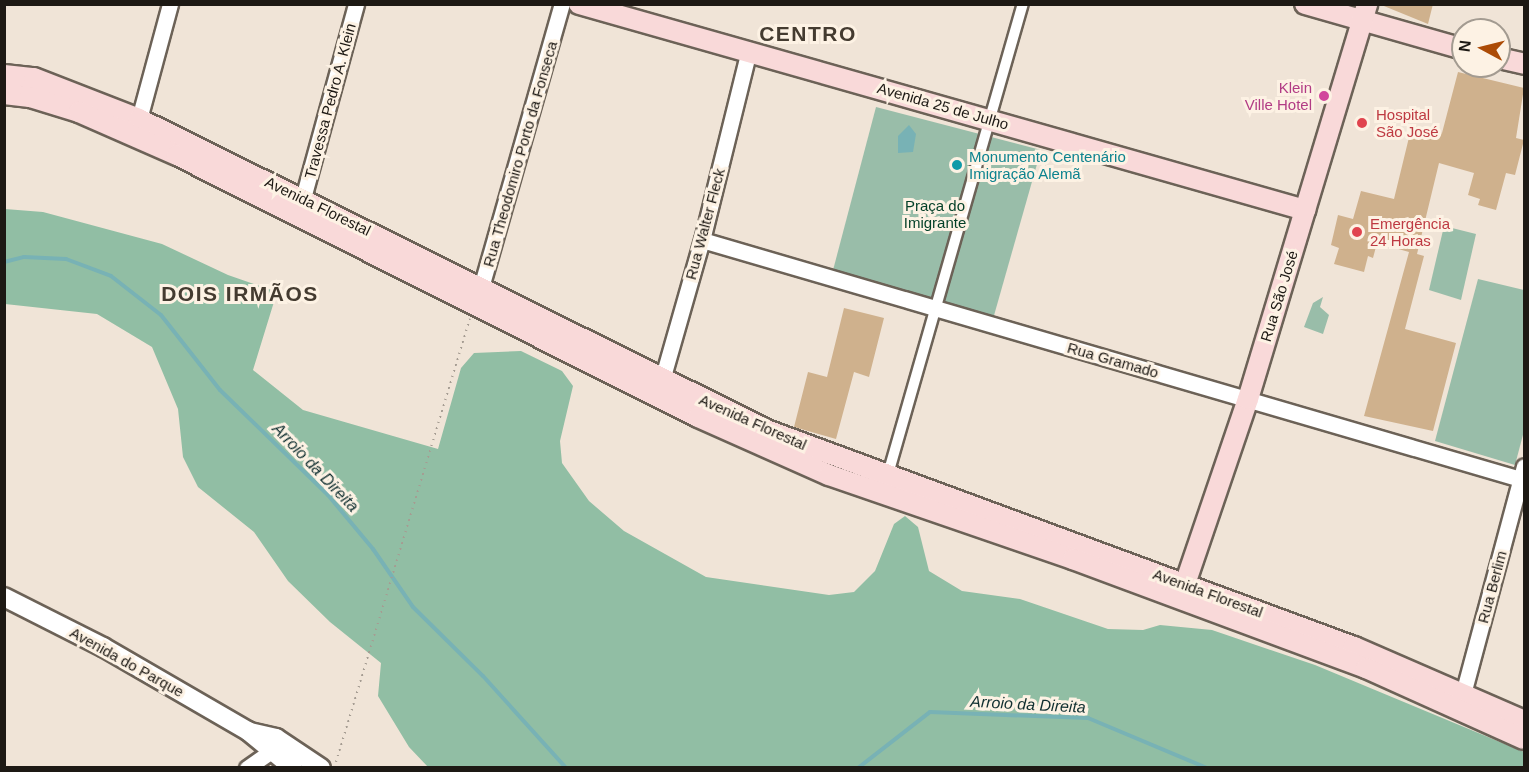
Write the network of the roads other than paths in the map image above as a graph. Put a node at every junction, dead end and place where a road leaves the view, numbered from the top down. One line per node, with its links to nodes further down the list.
1 (170, 4): 13 (street)
2 (356, 4): 15 (street, Travessa Pedro A. Klein)
3 (562, 4): 19 (street, Rua Theodomiro Porto da Fonseca)
4 (579, 4): 7 (main road, Avenida 25 de Julho)
5 (1023, 4): 14 (street)
6 (1305, 4): 8 (main road)
7 (634, 12): 10 (main road, Avenida 25 de Julho)
8 (1364, 13): 9 (main road); 16 (main road, Rua São José)
9 (1451, 45)
10 (749, 50): 14 (main road, Avenida 25 de Julho); 18 (street, Rua Walter Fleck)
11 (4, 75): 13 (main road, Avenida Florestal)
12 (4, 94): 17 (main road, Avenida Florestal)
13 (139, 119): 15 (main road, Avenida Florestal)
14 (991, 119): 16 (main road, Avenida 25 de Julho); 20 (street)
15 (303, 198): 17 (main road, Avenida Florestal)
16 (1305, 210): 22 (main road, Rua São José)
17 (346, 229): 19 (main road, Avenida Florestal)
18 (702, 240): 20 (street, Rua Gramado); 21 (street, Rua Walter Fleck)
19 (479, 296): 21 (main road, Avenida Florestal)
20 (936, 308): 22 (street, Rua Gramado); 23 (street)
21 (659, 388): 23 (main road, Avenida Florestal); 27 (main road, Avenida Florestal)
22 (1248, 399): 24 (street, Rua Gramado); 25 (main road, Rua São José)
23 (888, 474): 25 (main road, Avenida Florestal)
24 (1523, 475): 27 (street, Rua Berlim)
25 (1185, 585): 27 (main road, Avenida Florestal)
26 (4, 597): 29 (street, Avenida do Parque)
27 (1462, 700): 28 (main road, Avenida Florestal); 30 (main road, Avenida Florestal)
28 (1524, 721)
29 (248, 731): 31 (street, Avenida do Parque); 34 (street, Avenida do Parque)
30 (1524, 739)
31 (270, 752): 32 (street); 33 (street, Avenida do Parque)
32 (247, 768)
33 (293, 768)
34 (321, 768)

